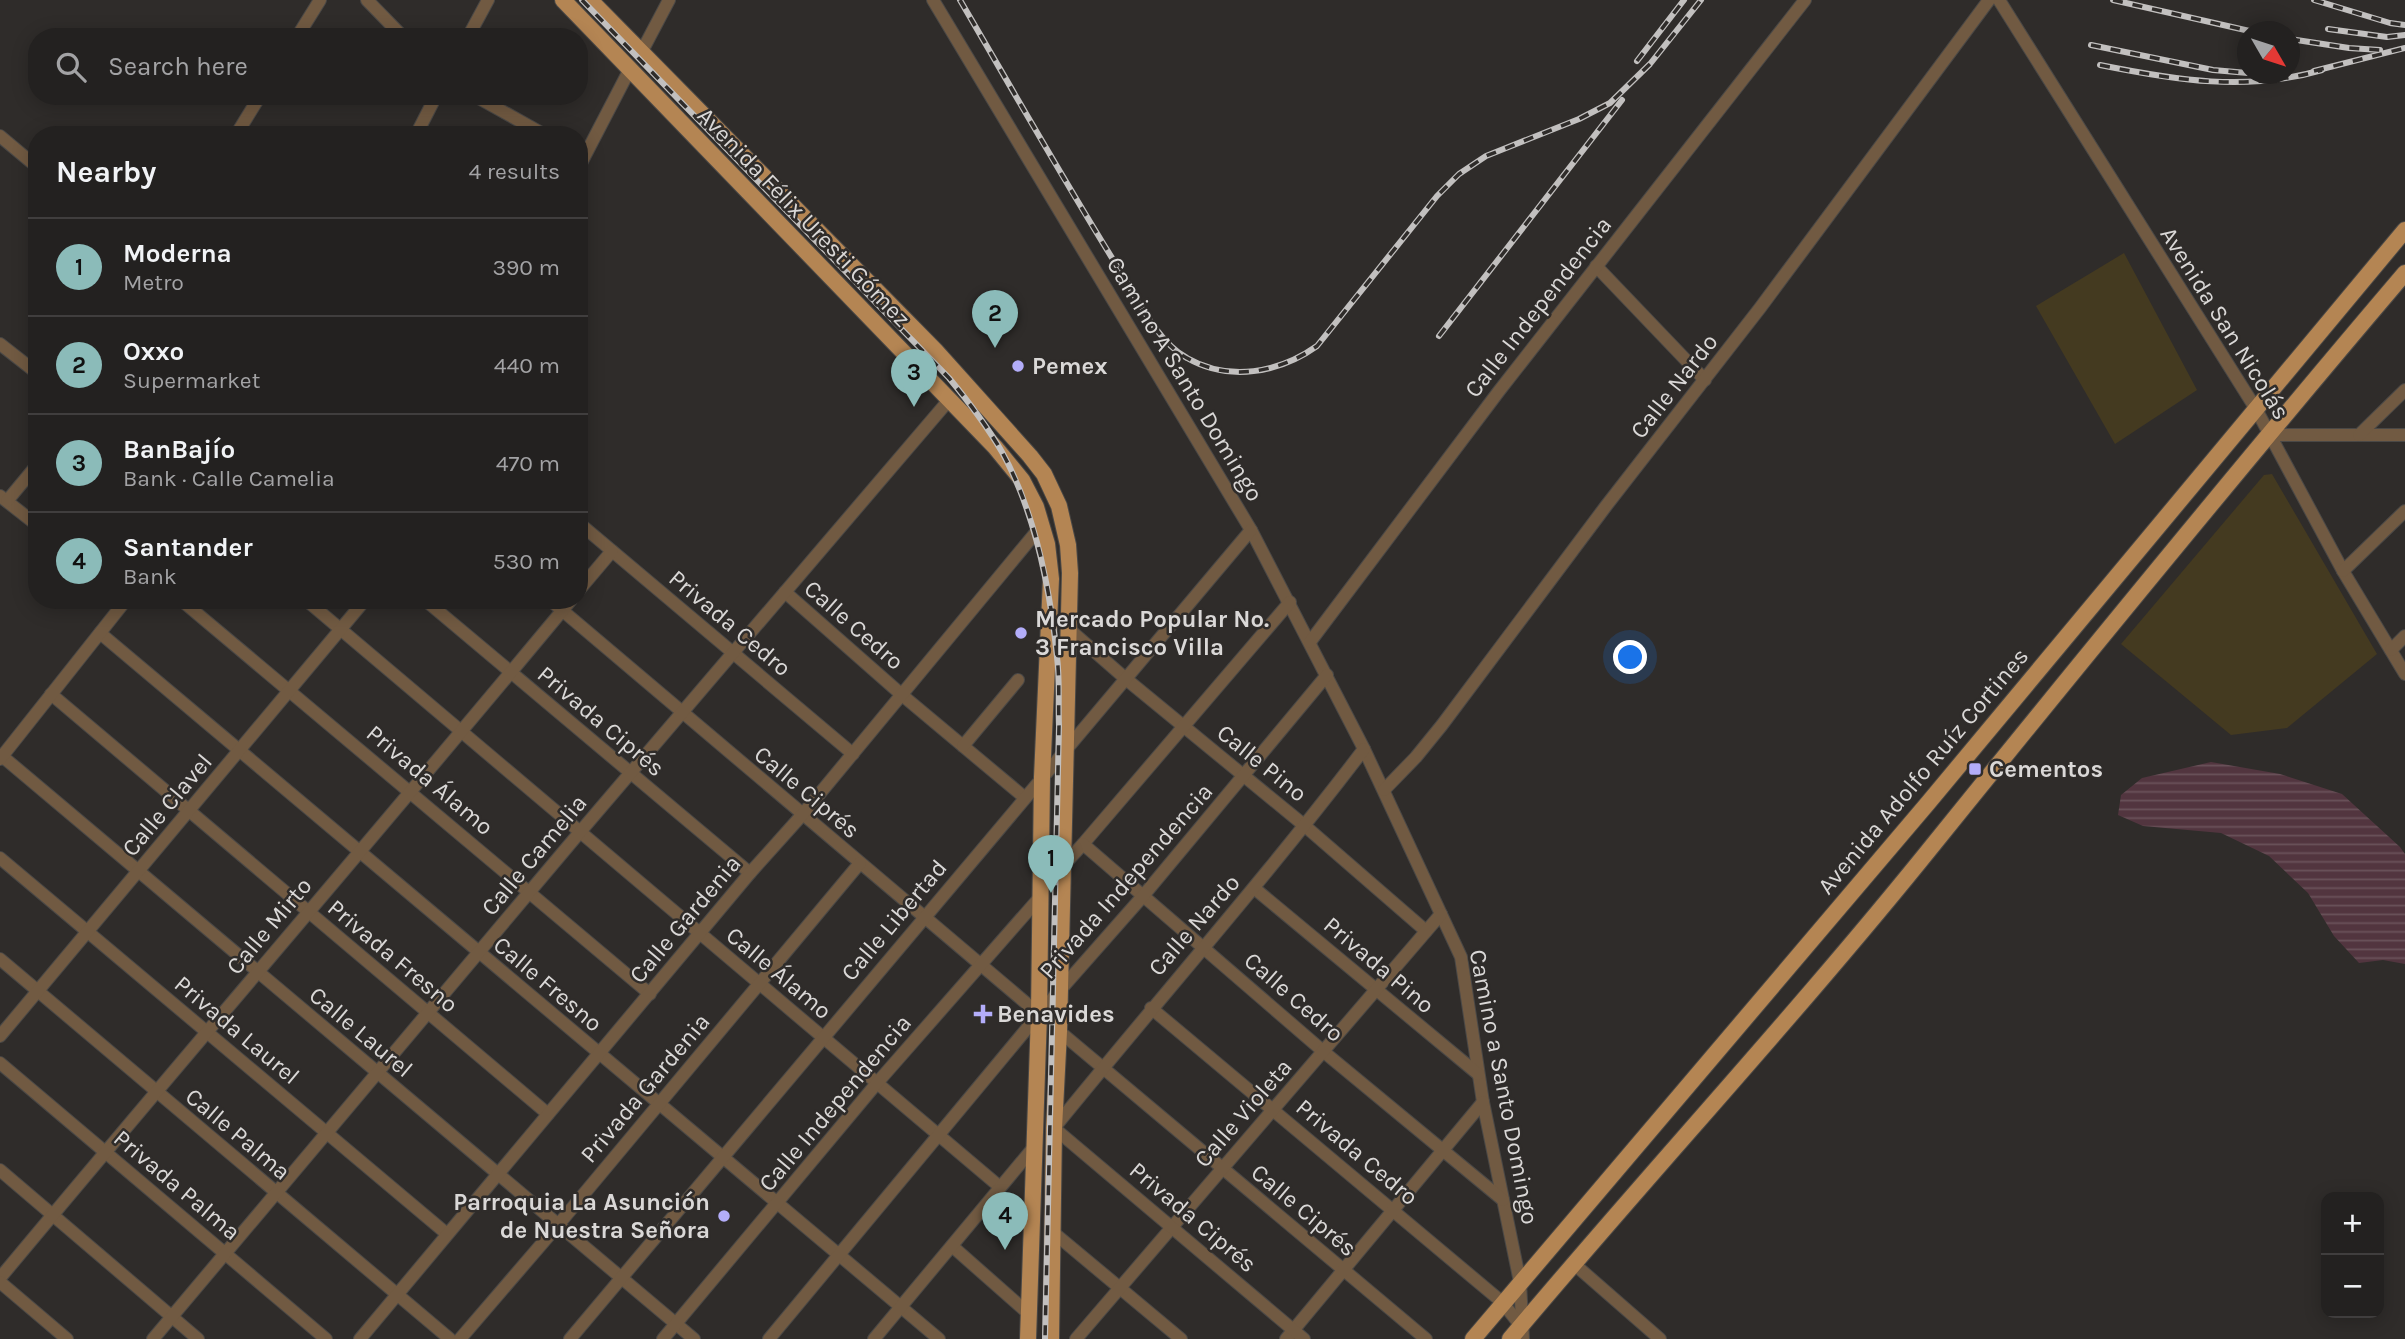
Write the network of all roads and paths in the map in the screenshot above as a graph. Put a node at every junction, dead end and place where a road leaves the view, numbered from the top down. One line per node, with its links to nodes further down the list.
1 (320, 0): 11 (street)
2 (367, 0): 12 (street)
3 (488, 0): 13 (street)
4 (563, 0): 15 (main road, Avenida Félix Uresti Gómez)
5 (590, 0): 14 (main road, Avenida Félix Uresti Gómez)
6 (669, 0): 14 (street)
7 (933, 0): 42 (street, Camino A Santo Domingo)
8 (1805, 0): 26 (street, Calle Independencia)
9 (1989, 0): 30 (street, Calle Nardo)
10 (1999, 0): 33 (street, Avenida San Nicolás)
11 (303, 28)
12 (394, 28)
13 (473, 28)
14 (641, 52): 57 (main road, Avenida Félix Uresti Gómez)
15 (629, 69): 23 (street); 32 (main road, Avenida Félix Uresti Gómez)
16 (254, 105): 19 (street)
17 (431, 105): 20 (street)
18 (491, 105): 21 (street)
19 (242, 126)
20 (421, 126)
21 (529, 126)
22 (0, 136): 24 (street)
23 (588, 146)
24 (28, 159)
25 (2405, 230): 33 (main road, Avenida Adolfo Ruíz Cortines)
26 (1596, 266): 30 (street); 60 (street, Calle Independencia)
27 (2405, 273): 34 (main road, Avenida Adolfo Ruíz Cortines)
28 (0, 344): 29 (street)
29 (28, 366)
30 (1705, 380): 83 (street, Calle Nardo)
31 (2405, 390): 35 (street)
32 (949, 400): 41 (main road, Avenida Félix Uresti Gómez); 47 (street, Calle Camelia)
33 (2256, 409): 34 (street, Avenida San Nicolás); 163 (main road, Avenida Adolfo Ruíz Cortines)
34 (2270, 435): 35 (street); 45 (street, Avenida San Nicolás); 159 (main road, Avenida Adolfo Ruíz Cortines)
35 (2359, 435): 36 (street)
36 (2405, 435)
37 (28, 474): 38 (street)
38 (4, 499): 40 (street)
39 (2405, 511): 45 (street)
40 (28, 518)
41 (1042, 526): 70 (street, Calle Gardenia); 82 (main road, Avenida Félix Uresti Gómez)
42 (1251, 530): 48 (street, Camino A Santo Domingo); 66 (street, Calle Libertad)
43 (588, 531): 44 (street, Privada Cedro)
44 (612, 551): 46 (street); 62 (street, Privada Cedro)
45 (2343, 571): 61 (street, Avenida San Nicolás)
46 (588, 579)
47 (785, 592): 62 (street, Calle Camelia); 70 (street, Calle Cedro)
48 (1290, 602): 60 (street, Camino A Santo Domingo); 72 (street)
49 (119, 609): 58 (street)
50 (192, 609): 68 (street, Privada Álamo)
51 (316, 609): 56 (street, Calle Álamo)
52 (358, 609): 56 (street, Calle Clavel)
53 (436, 609): 63 (street, Privada Ciprés)
54 (563, 609): 63 (street, Calle Mirto)
55 (570, 609): 71 (street, Calle Ciprés)
56 (340, 630): 68 (street, Calle Clavel); 73 (street, Calle Álamo)
57 (1070, 630): 66 (street, Calle Pino); 76 (main road, Avenida Félix Uresti Gómez)
58 (100, 633): 69 (street); 77 (street, Calle Fresno)
59 (2405, 636): 61 (street)
60 (1310, 642): 65 (street, Camino A Santo Domingo)
61 (2391, 650): 64 (street, Avenida San Nicolás)
62 (732, 653): 71 (street, Calle Camelia); 78 (street, Privada Cedro)
63 (510, 672): 73 (street, Calle Mirto); 80 (street, Privada Ciprés)
64 (2405, 674)
65 (1327, 675): 75 (street, Camino A Santo Domingo); 81 (street, Privada Independencia)
66 (1126, 679): 72 (street, Calle Pino); 76 (street, Calle Libertad)
67 (1018, 680): 74 (street)
68 (290, 691): 77 (street, Calle Clavel); 84 (street, Privada Álamo)
69 (51, 694): 79 (street); 86 (street, Privada Fresno)
70 (902, 695): 74 (street, Calle Cedro); 78 (street, Calle Gardenia)
71 (681, 714): 80 (street, Calle Camelia); 87 (street, Calle Ciprés)
72 (1185, 727): 81 (street, Calle Pino); 90 (street)
73 (461, 732): 84 (street, Calle Mirto); 89 (street, Calle Álamo)
74 (964, 746): 85 (street, Calle Cedro)
75 (1364, 749): 83 (street, Camino A Santo Domingo); 88 (street, Calle Nardo)
76 (1065, 750): 82 (street, Calle Libertad); 94 (main road, Avenida Félix Uresti Gómez)
77 (239, 751): 86 (street, Calle Clavel); 91 (street, Calle Fresno)
78 (853, 754): 87 (street, Calle Gardenia)
79 (1, 758): 95 (street, Calle Laurel)
80 (630, 774): 89 (street, Calle Camelia); 96 (street, Privada Ciprés)
81 (1244, 776): 88 (street, Calle Pino); 100 (street, Privada Independencia)
82 (1042, 777): 85 (street, Calle Libertad); 99 (main road, Avenida Félix Uresti Gómez)
83 (1384, 790): 102 (street, Camino a Santo Domingo)
84 (410, 791): 91 (street, Calle Mirto); 98 (street, Privada Álamo)
85 (1024, 797): 103 (street, Calle Libertad)
86 (189, 811): 95 (street, Calle Clavel); 101 (street, Privada Fresno)
87 (802, 815): 93 (street, Calle Ciprés); 96 (street, Calle Gardenia)
88 (1305, 826): 97 (street, Calle Nardo); 105 (street, Calle Pino)
89 (580, 832): 98 (street, Calle Camelia); 106 (street, Calle Álamo)
90 (1083, 844): 94 (street); 100 (street, Calle Cedro)
91 (359, 853): 101 (street, Calle Mirto); 108 (street, Calle Fresno)
92 (0, 858): 104 (street, Privada Laurel)
93 (860, 863): 103 (street, Calle Ciprés); 112 (street, Privada Gardenia)
94 (1062, 867): 114 (main road, Avenida Félix Uresti Gómez)
95 (139, 871): 104 (street, Calle Clavel); 111 (street, Calle Laurel)
96 (750, 873): 106 (street, Calle Gardenia)
97 (1254, 888): 107 (street, Calle Nardo); 115 (street, Privada Pino)
98 (530, 892): 108 (street, Calle Camelia); 116 (street, Privada Álamo)
99 (1041, 896): 110 (street, Calle Independencia); 119 (main road, Avenida Félix Uresti Gómez)
100 (1143, 896): 107 (street, Calle Cedro); 114 (street, Privada Independencia)
101 (307, 912): 111 (street, Calle Mirto); 118 (street, Privada Fresno)
102 (1441, 914): 105 (street, Calle Violeta); 129 (street, Camino a Santo Domingo)
103 (924, 917): 110 (street, Calle Ciprés); 123 (street, Calle Libertad)
104 (88, 931): 113 (street, Calle Clavel); 121 (street, Privada Laurel)
105 (1426, 931): 115 (street, Calle Violeta)
106 (700, 934): 112 (street, Calle Álamo); 116 (street, Calle Gardenia)
107 (1204, 947): 117 (street, Calle Nardo); 124 (street, Calle Cedro)
108 (479, 953): 118 (street, Calle Camelia); 125 (street, Calle Fresno)
109 (0, 959): 113 (street, Calle Palma)
110 (980, 965): 119 (street, Calle Ciprés); 130 (street, Calle Independencia)
111 (257, 972): 121 (street, Calle Mirto); 128 (street, Calle Laurel)
112 (760, 984): 123 (street, Calle Álamo); 133 (street, Privada Gardenia)
113 (38, 990): 122 (street, Calle Clavel); 131 (street, Calle Palma)
114 (1060, 990): 119 (street, Privada Independencia); 120 (main road, Avenida Félix Uresti Gómez)
115 (1376, 990): 124 (street, Calle Violeta); 129 (street, Privada Pino)
116 (650, 994): 125 (street, Calle Gardenia)
117 (1151, 1008): 127 (street, Calle Nardo); 134 (street, Privada Cedro)
118 (428, 1013): 128 (street, Calle Camelia); 135 (street, Privada Fresno)
119 (1039, 1014): 138 (street, Privada Independencia); 139 (main road, Avenida Félix Uresti Gómez)
120 (1059, 1031): 127 (street, Calle Ciprés); 136 (main road, Avenida Félix Uresti Gómez)
121 (206, 1032): 131 (street, Calle Mirto); 137 (street, Privada Laurel)
122 (0, 1035)
123 (823, 1037): 130 (street, Calle Álamo); 142 (street, Calle Libertad)
124 (1324, 1052): 134 (street, Calle Violeta); 140 (street, Calle Cedro)
125 (599, 1054): 133 (street, Calle Fresno); 135 (street, Calle Gardenia)
126 (0, 1063): 141 (street, Privada Palma)
127 (1104, 1067): 136 (street, Calle Nardo); 143 (street, Calle Ciprés)
128 (377, 1073): 137 (street, Calle Camelia); 145 (street, Calle Laurel)
129 (1478, 1074): 132 (street, Camino a Santo Domingo)
130 (877, 1083): 138 (street, Calle Álamo); 149 (street, Calle Independencia)
131 (155, 1090): 141 (street, Calle Mirto); 147 (street, Calle Palma)
132 (1483, 1102): 140 (street); 148 (street, Camino a Santo Domingo)
133 (659, 1105): 142 (street, Calle Fresno); 152 (street, Privada Gardenia)
134 (1273, 1110): 143 (street, Calle Violeta); 150 (street, Privada Cedro)
135 (548, 1114): 145 (street, Calle Gardenia)
136 (1055, 1128): 153 (street, Privada Ciprés); 154 (main road, Avenida Félix Uresti Gómez)
137 (326, 1133): 147 (street, Calle Camelia); 155 (street, Privada Laurel)
138 (939, 1136): 146 (street, Calle Álamo); 158 (street, Privada Independencia)
139 (1034, 1147): 146 (street); 168 (main road, Avenida Félix Uresti Gómez)
140 (1444, 1151): 148 (street, Calle Cedro); 150 (street)
141 (106, 1152): 151 (street, Calle Mirto); 157 (street, Privada Palma)
142 (722, 1158): 149 (street, Calle Fresno); 161 (street, Calle Libertad)
143 (1222, 1168): 153 (street, Calle Violeta); 160 (street, Calle Ciprés)
144 (0, 1170): 151 (street)
145 (497, 1174): 152 (street, Calle Laurel); 155 (street, Calle Gardenia)
146 (1000, 1187): 156 (street)
147 (276, 1193): 157 (street, Calle Camelia); 165 (street, Calle Palma)
148 (1503, 1200): 163 (street, Camino a Santo Domingo)
149 (777, 1204): 158 (street, Calle Fresno); 170 (street, Calle Independencia)
150 (1394, 1210): 160 (street); 166 (street, Privada Cedro)
151 (53, 1215): 162 (street, Calle Mirto); 169 (street)
152 (558, 1225): 161 (street, Calle Laurel); 179 (street, Privada Gardenia)
153 (1172, 1227): 164 (street, Calle Violeta); 171 (street, Privada Ciprés)
154 (1054, 1233): 164 (street); 187 (main road, Avenida Félix Uresti Gómez)
155 (447, 1234): 165 (street, Calle Gardenia)
156 (952, 1246): 167 (street); 168 (street)
157 (225, 1253): 169 (street, Calle Camelia); 176 (street, Privada Palma)
158 (838, 1256): 167 (street, Calle Fresno); 183 (street, Privada Independencia)
159 (1573, 1263): 172 (main road, Avenida Adolfo Ruíz Cortines); 193 (street)
160 (1344, 1270): 171 (street); 191 (street, Calle Ciprés)
161 (622, 1278): 170 (street, Calle Laurel); 180 (street, Calle Libertad)
162 (0, 1280): 173 (street)
163 (1520, 1282): 166 (main road, Avenida Adolfo Ruíz Cortines); 172 (street, Camino a Santo Domingo)
164 (1121, 1287): 188 (street, Calle Violeta); 189 (street)
165 (396, 1295): 177 (street, Calle Gardenia); 178 (street, Calle Palma)
166 (1503, 1302): 172 (street, Privada Cedro); 192 (main road, Avenida Adolfo Ruíz Cortines)
167 (900, 1308): 184 (street); 185 (street, Calle Fresno)
168 (1029, 1314): 186 (main road, Avenida Félix Uresti Gómez)
169 (172, 1317): 174 (street, Calle Camelia); 175 (street)
170 (676, 1323): 181 (street, Calle Independencia); 182 (street, Calle Laurel)
171 (1290, 1334): 190 (street, Privada Ciprés)
172 (1520, 1336)
173 (67, 1339)
174 (153, 1339)
175 (198, 1339)
176 (326, 1339)
177 (360, 1339)
178 (450, 1339)
179 (460, 1339)
180 (570, 1339)
181 (663, 1339)
182 (694, 1339)
183 (769, 1339)
184 (874, 1339)
185 (939, 1339)
186 (1028, 1339)
187 (1051, 1339)
188 (1076, 1339)
189 (1181, 1339)
190 (1304, 1339)
191 (1426, 1339)
192 (1473, 1339)
193 (1660, 1339)

